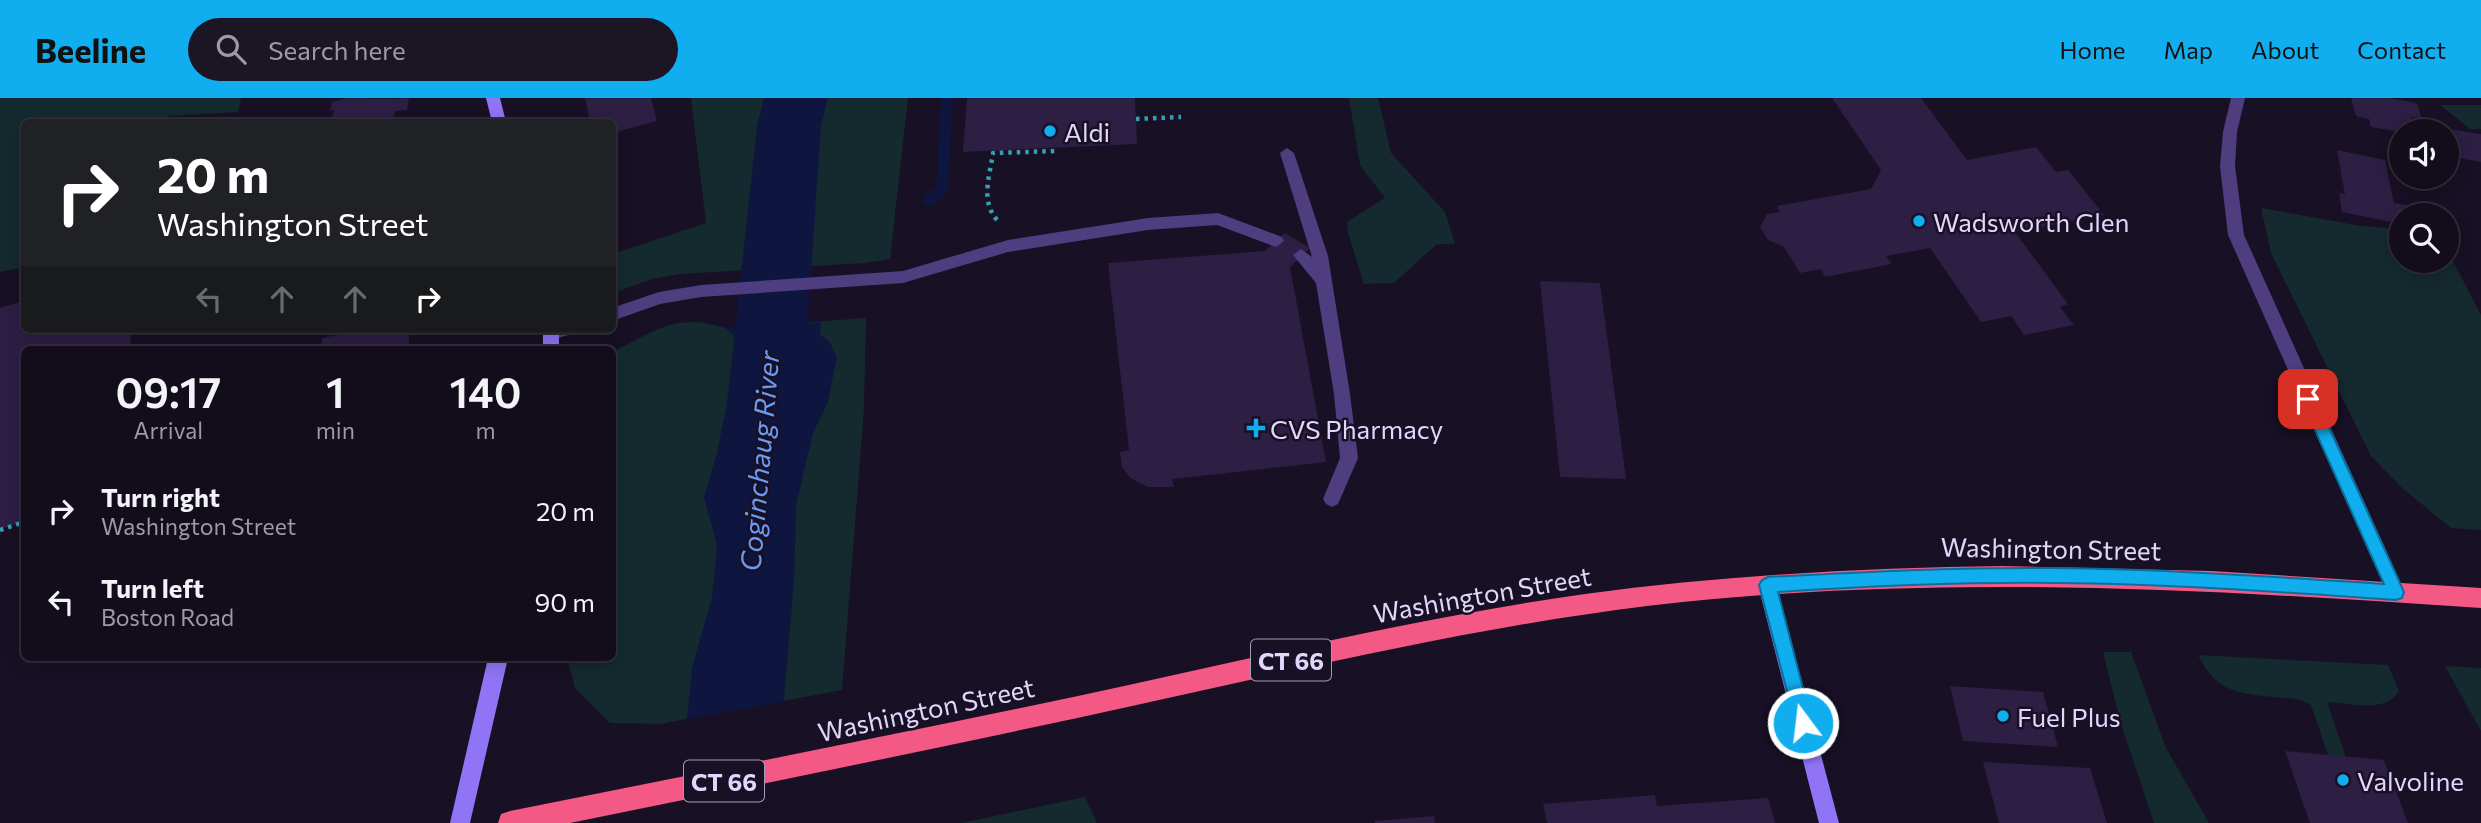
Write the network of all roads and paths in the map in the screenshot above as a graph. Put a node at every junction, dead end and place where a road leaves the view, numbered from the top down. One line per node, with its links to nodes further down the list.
1 (493, 98): 4 (street)
2 (2238, 98): 17 (street)
3 (1181, 117): 5 (path)
4 (498, 119)
5 (1136, 119)
6 (1057, 151): 8 (path)
7 (1287, 153): 11 (street)
8 (1001, 222)
9 (1276, 241): 12 (street)
10 (1301, 256): 11 (street)
11 (1324, 283): 13 (street)
12 (616, 313)
13 (1332, 499)
14 (21, 523): 15 (path)
15 (0, 530)
16 (1768, 585): 17 (highway, Washington Street / CT 66); 21 (highway, Washington Street / CT 66); 22 (street)
17 (2396, 592): 18 (highway, Washington Street / CT 66)
18 (2481, 598)
19 (497, 661): 20 (street)
20 (460, 823)
21 (510, 823)
22 (1829, 823)

